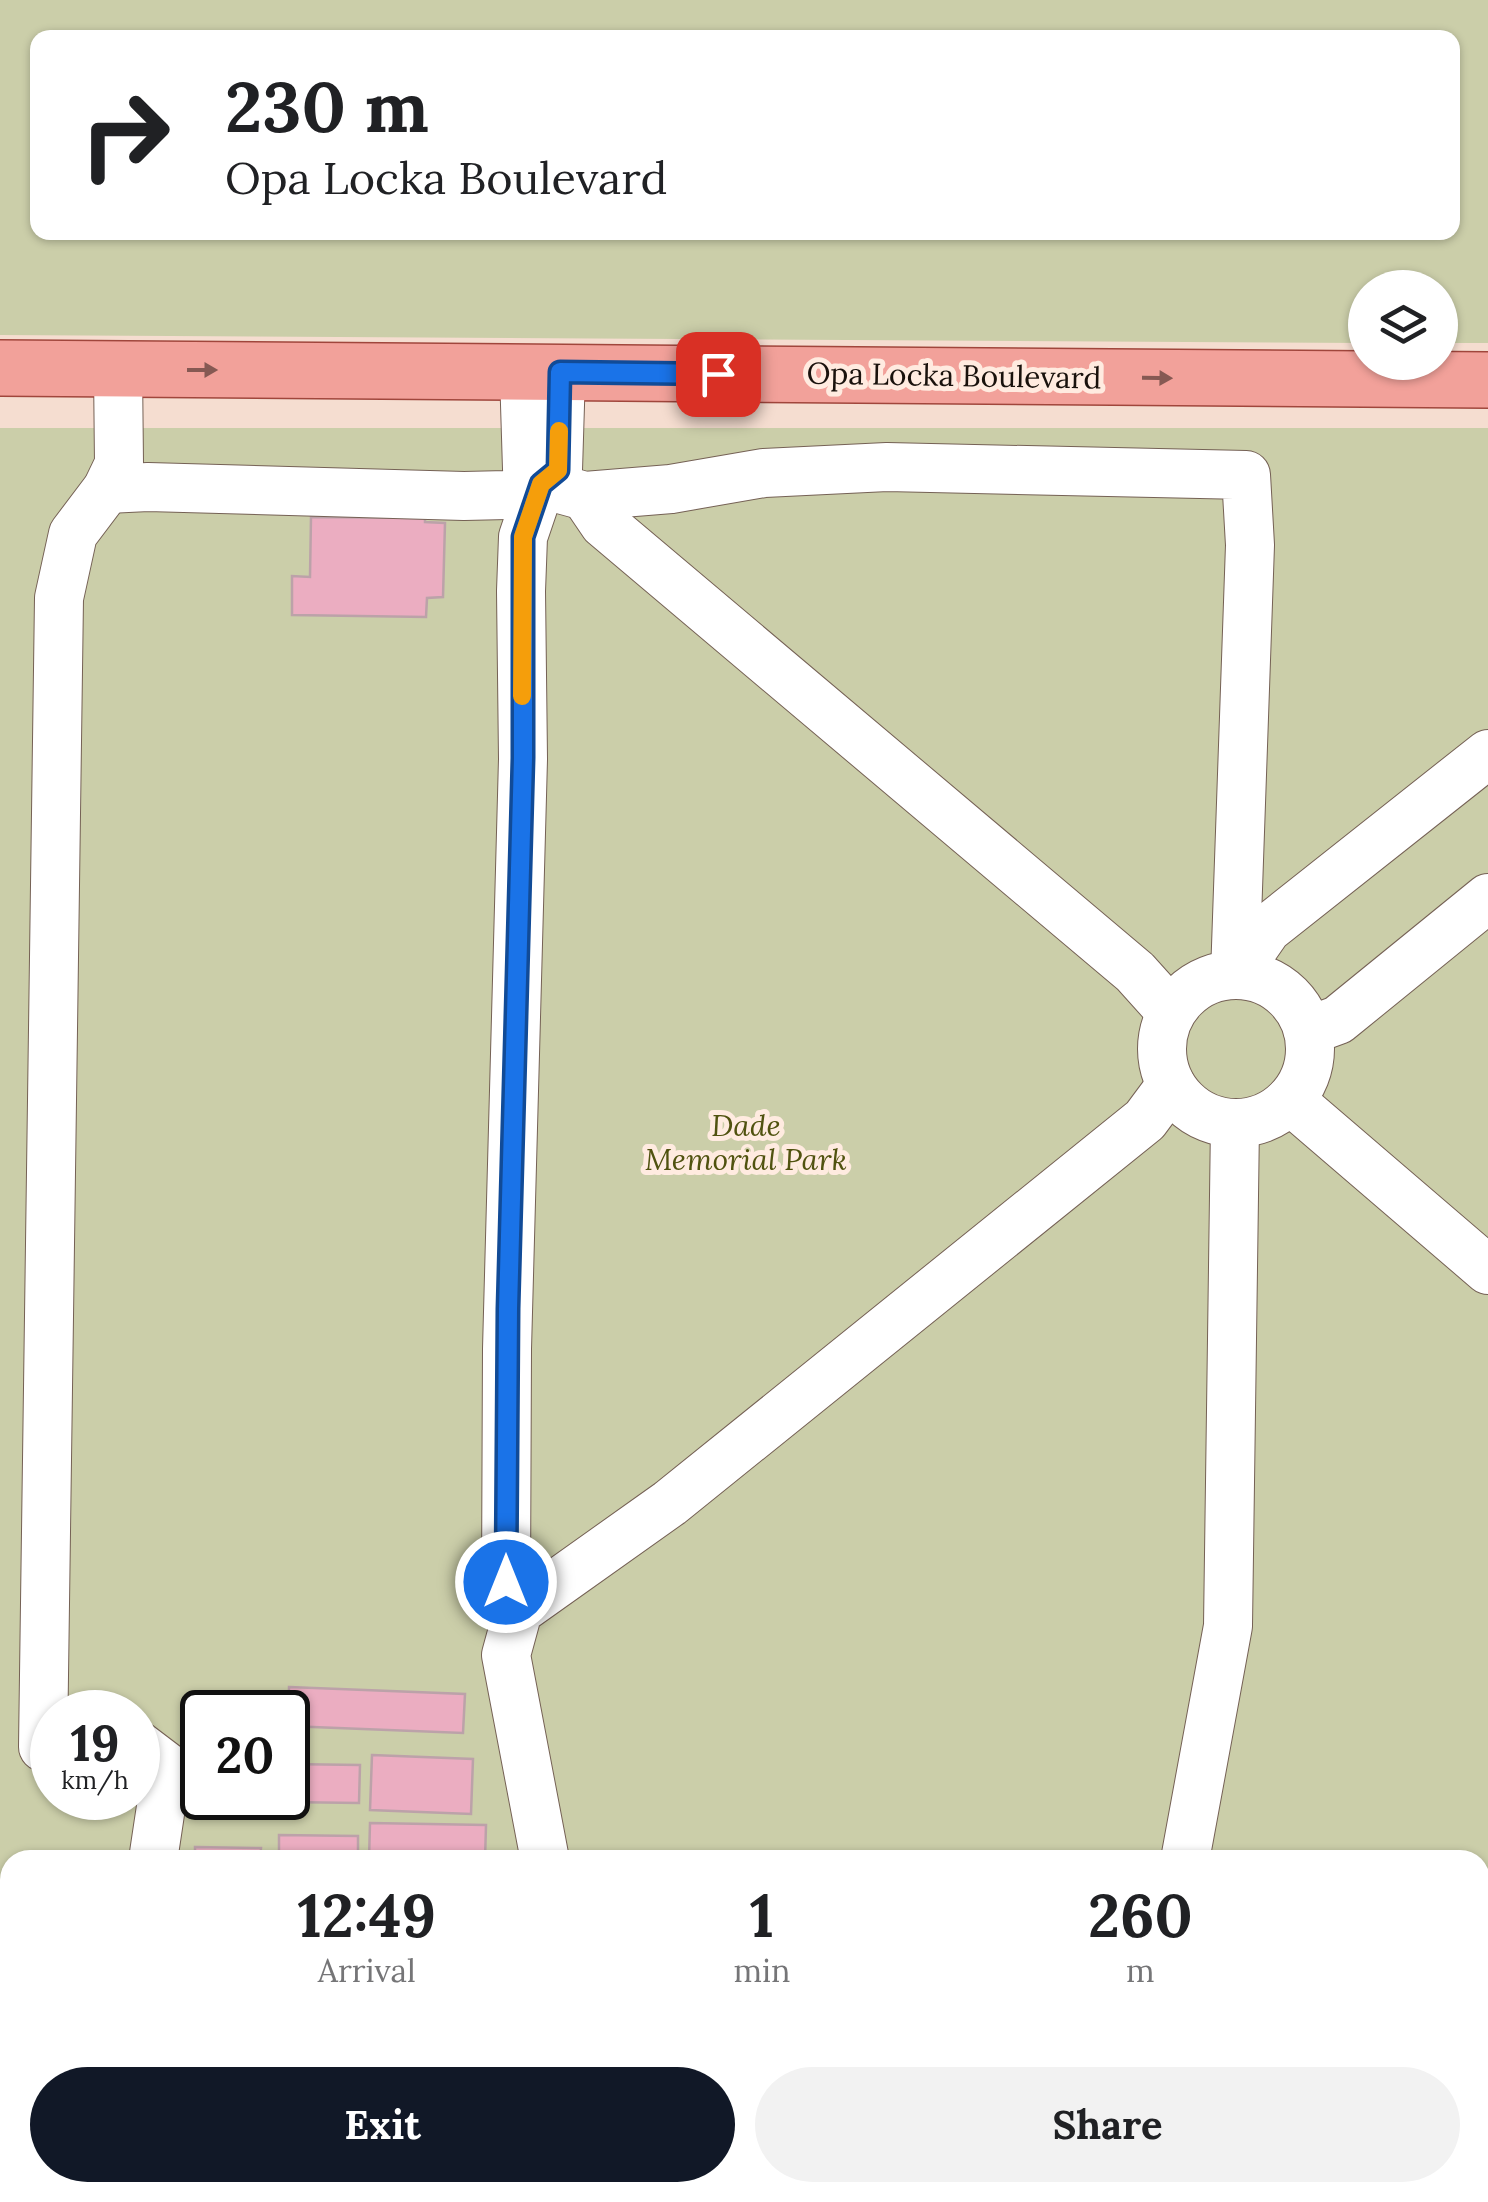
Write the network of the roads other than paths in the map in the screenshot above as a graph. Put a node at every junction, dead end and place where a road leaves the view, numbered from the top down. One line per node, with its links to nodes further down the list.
1 (0, 368): 2 (main road, Opa Locka Boulevard)
2 (118, 369): 3 (main road, Opa Locka Boulevard, one-way to 3); 5 (lane)
3 (542, 372): 4 (main road, Opa Locka Boulevard, one-way to 4); 6 (lane)
4 (1488, 380)
5 (106, 490): 6 (lane); 17 (lane)
6 (563, 490): 9 (lane); 10 (lane); 16 (lane)
7 (1488, 754): 9 (lane)
8 (1488, 898): 11 (lane)
9 (1236, 975): 10 (lane); 11 (lane)
10 (1171, 1012): 12 (lane)
11 (1308, 1031): 13 (lane)
12 (1171, 1086): 14 (lane); 16 (lane)
13 (1290, 1100): 14 (lane); 15 (lane)
14 (1235, 1124): 23 (lane)
15 (1488, 1270)
16 (518, 1611): 22 (lane)
17 (33, 1690)
18 (160, 1762): 19 (lane)
19 (160, 1814)
20 (159, 1820): 21 (lane)
21 (155, 1850)
22 (542, 1850)
23 (1187, 1850)

